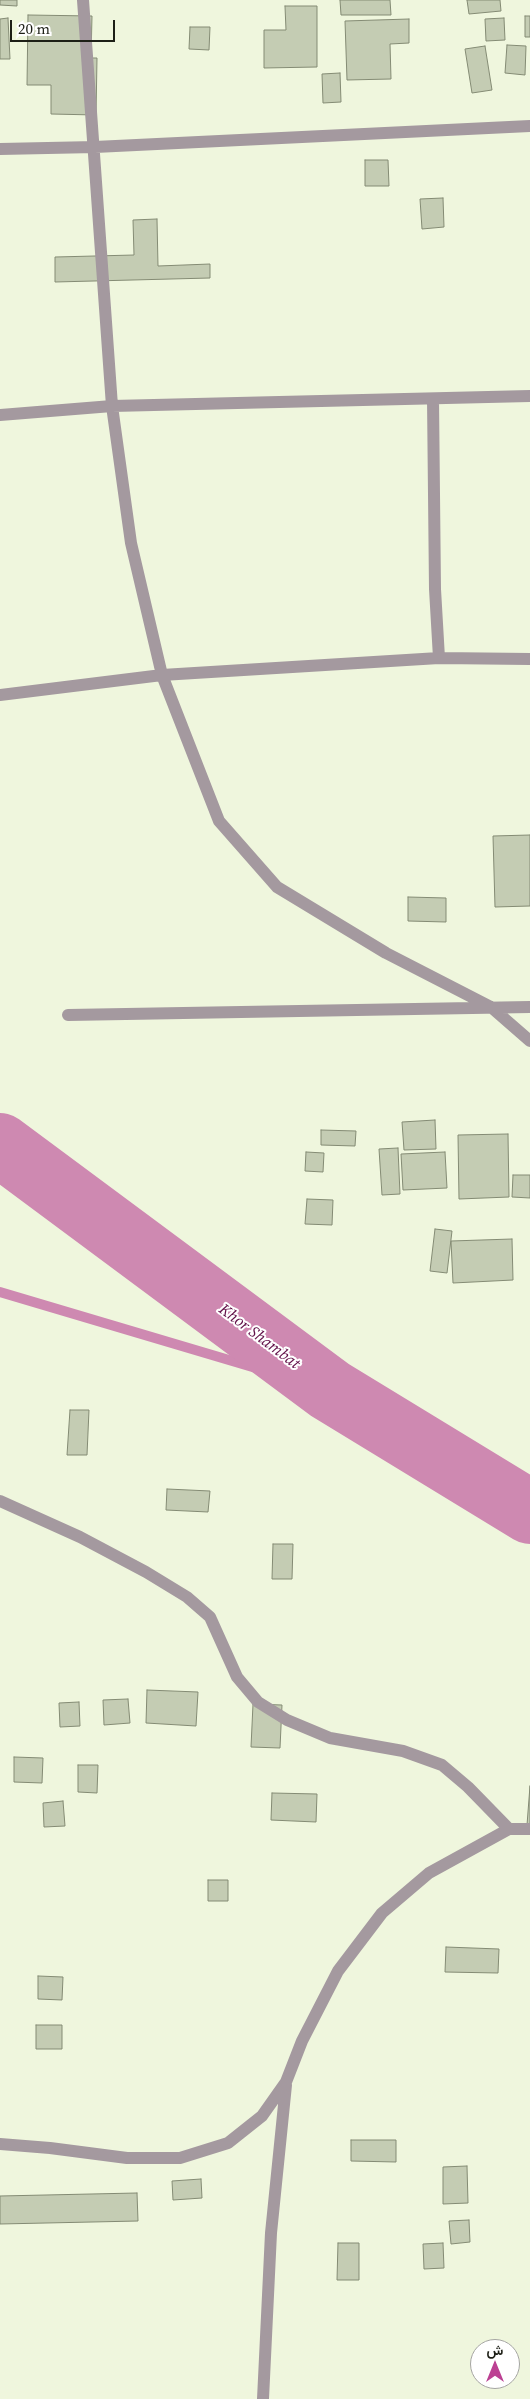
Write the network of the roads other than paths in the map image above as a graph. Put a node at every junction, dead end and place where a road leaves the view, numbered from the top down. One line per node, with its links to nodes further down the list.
1 (83, 0): 3 (street)
2 (530, 126): 3 (street)
3 (95, 147): 4 (street); 7 (street)
4 (0, 149)
5 (530, 396): 6 (street)
6 (433, 399): 7 (street); 9 (street)
7 (112, 406): 8 (street); 11 (street)
8 (0, 415)
9 (439, 658): 10 (street); 11 (street)
10 (530, 659)
11 (162, 675): 12 (street); 14 (street)
12 (0, 695)
13 (530, 1007): 14 (street)
14 (491, 1008): 15 (street); 16 (street)
15 (68, 1015)
16 (530, 1040)
17 (0, 1501): 18 (street)
18 (509, 1829): 19 (street); 20 (street)
19 (530, 1829)
20 (286, 2082): 21 (street); 22 (street)
21 (0, 2144)
22 (263, 2399)

